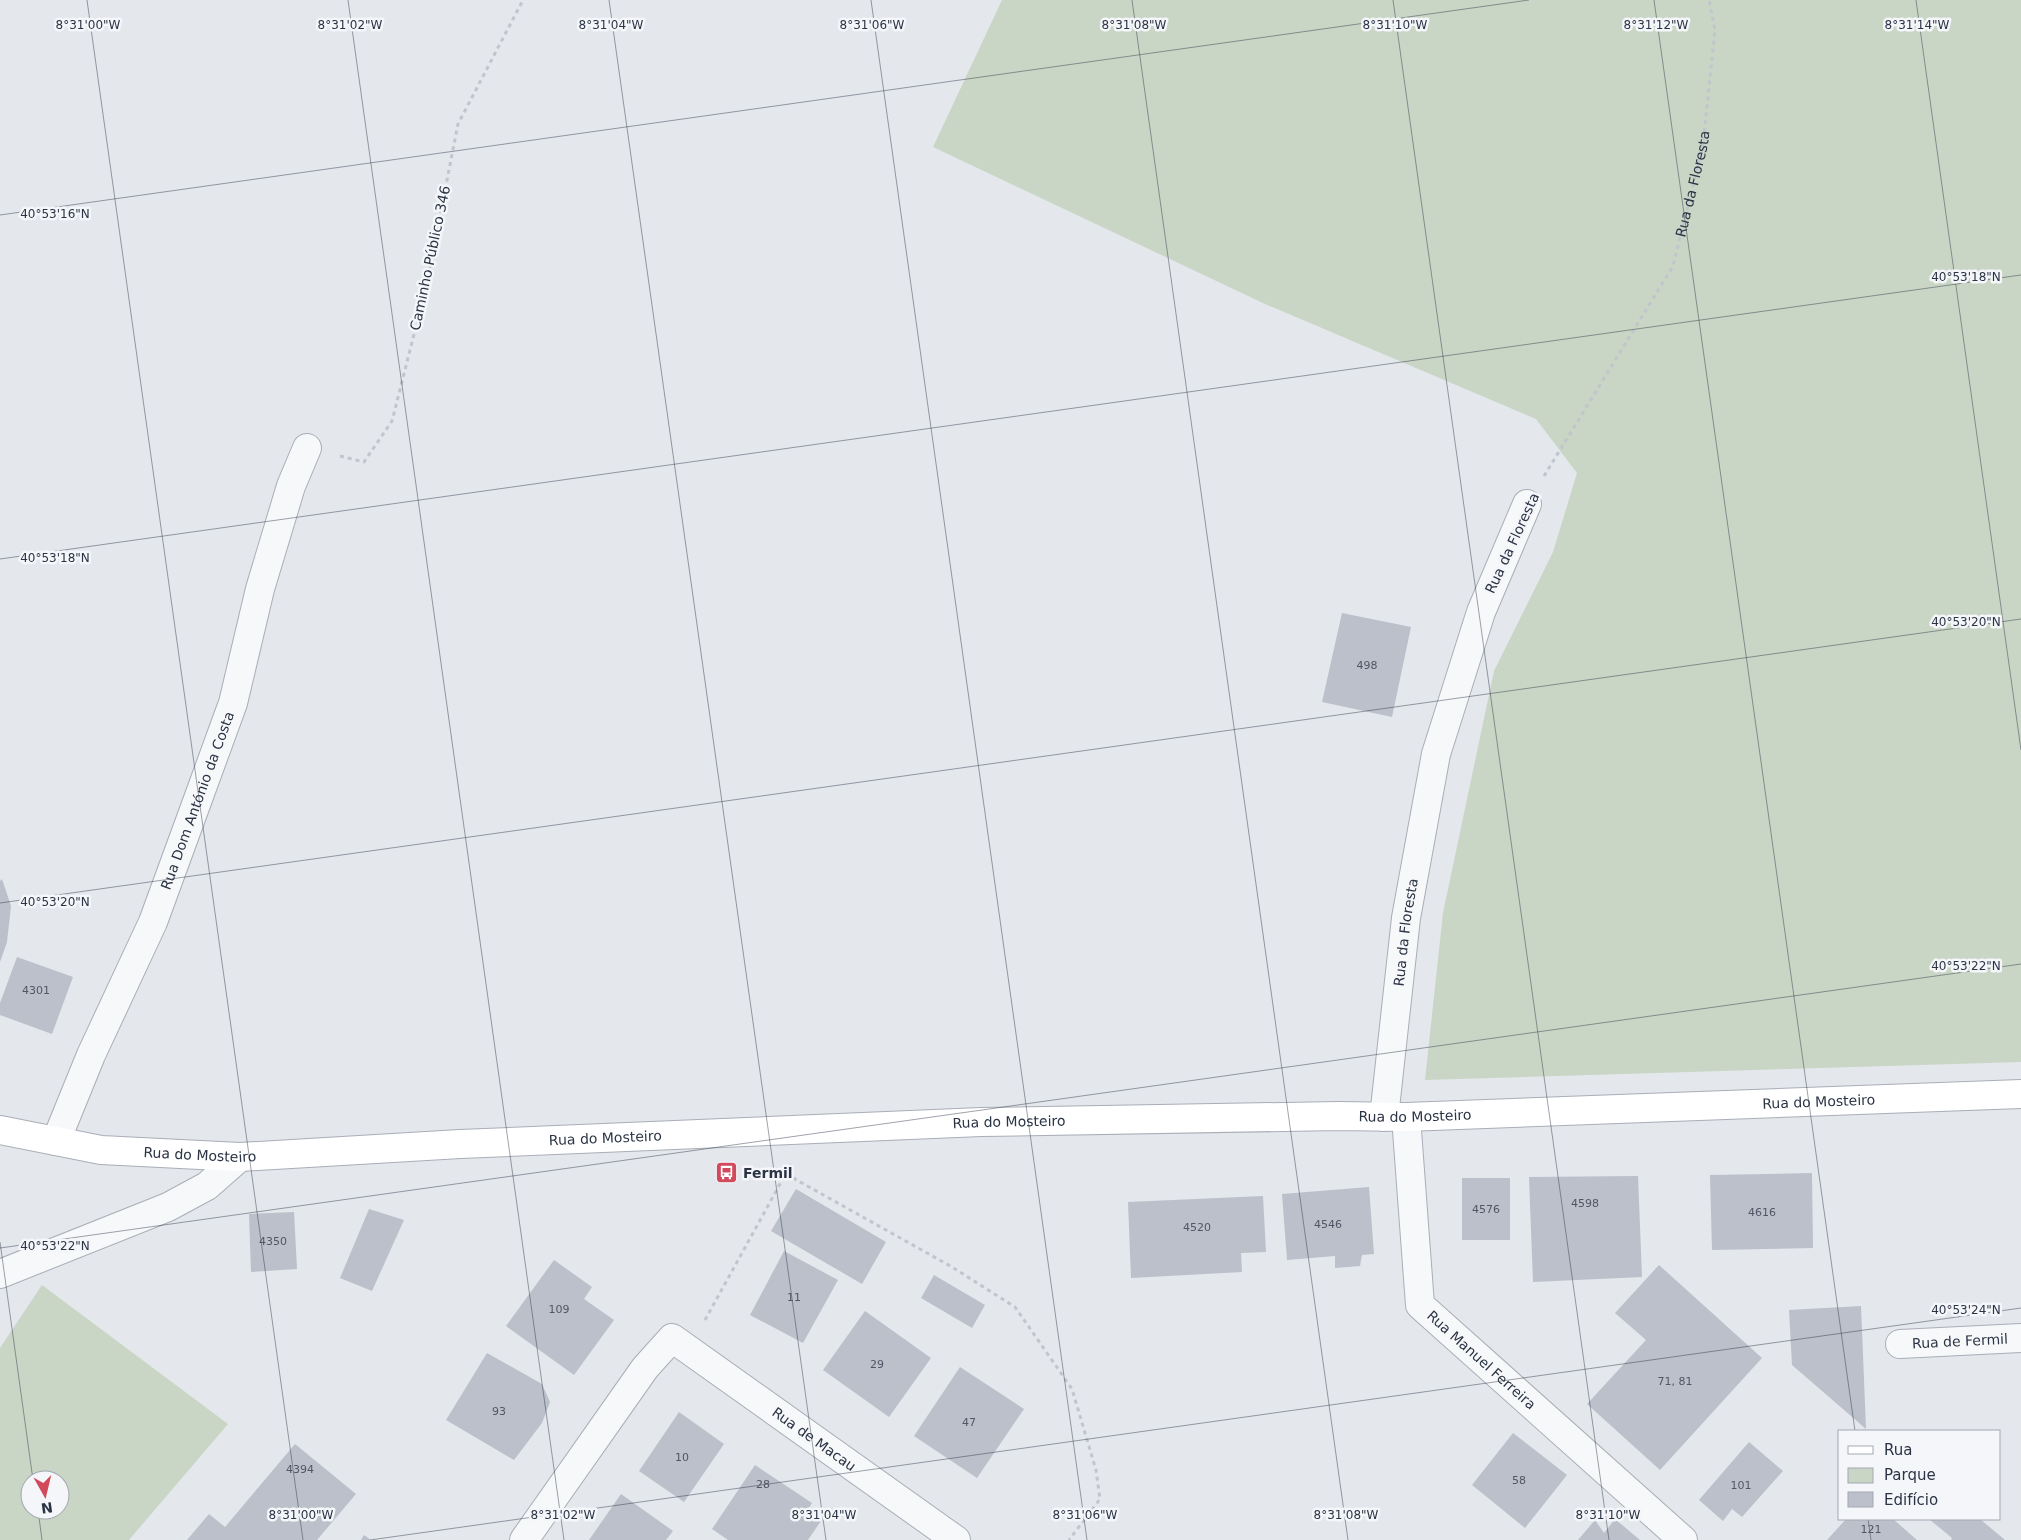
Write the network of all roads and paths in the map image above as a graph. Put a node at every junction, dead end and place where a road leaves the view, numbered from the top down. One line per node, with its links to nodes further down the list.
1 (523, 0): 3 (path, Caminho Público 346)
2 (1709, 0): 4 (path, Rua da Floresta)
3 (307, 448): 8 (street, Rua Dom António da Costa)
4 (1527, 504): 6 (street, Rua da Floresta)
5 (2021, 1094): 6 (main road, Rua do Mosteiro)
6 (1395, 1117): 9 (main road, Rua do Mosteiro); 17 (street, Rua Manuel Ferreira)
7 (0, 1130): 8 (main road, Rua do Mosteiro)
8 (56, 1141): 9 (main road, Rua do Mosteiro)
9 (240, 1157): 10 (street)
10 (0, 1274)
11 (672, 1338): 14 (street); 15 (street, Rua de Macau); 16 (path)
12 (2021, 1338): 13 (street, Rua de Fermil)
13 (1900, 1344)
14 (524, 1540)
15 (956, 1540)
16 (1069, 1540)
17 (1683, 1540)

